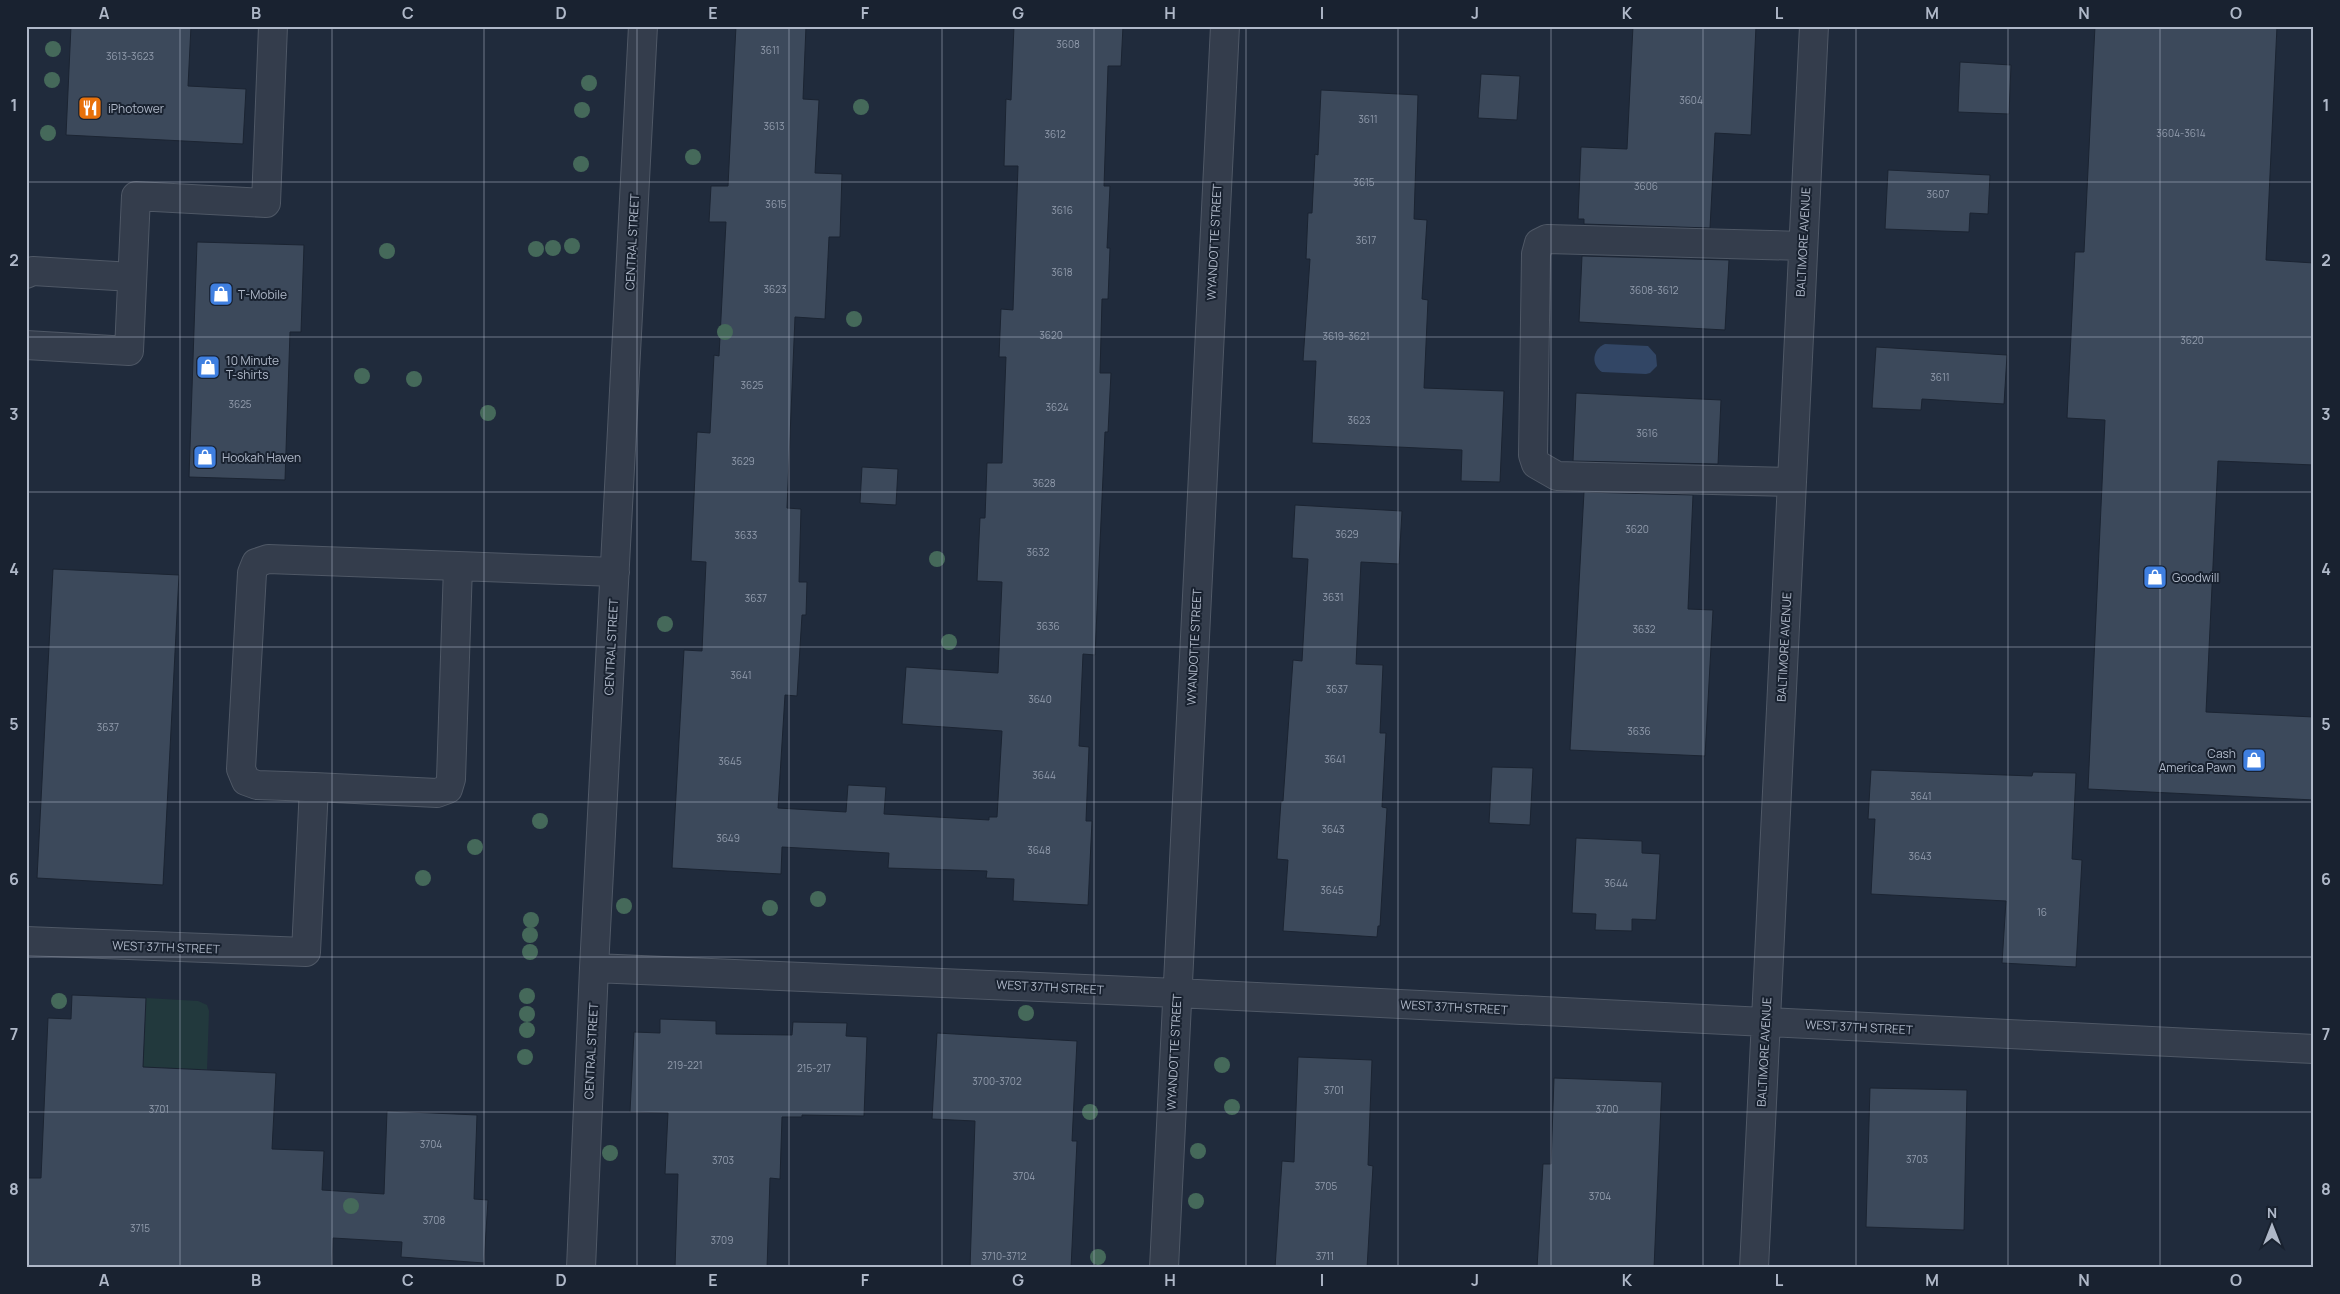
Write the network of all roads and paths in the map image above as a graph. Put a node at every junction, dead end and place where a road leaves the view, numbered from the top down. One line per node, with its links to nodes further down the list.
1 (273, 26): 7 (street)
2 (643, 26): 11 (street, CENTRAL STREET)
3 (1225, 26): 15 (street, WYANDOTTE STREET)
4 (1814, 26): 5 (street, BALTIMORE AVENUE)
5 (1803, 246): 9 (street, BALTIMORE AVENUE); 9 (street)
6 (26, 274): 7 (street)
7 (132, 277): 8 (street)
8 (26, 345)
9 (1792, 482): 16 (street, BALTIMORE AVENUE)
10 (458, 566): 11 (street); 12 (street); 12 (street)
11 (615, 572): 14 (street, CENTRAL STREET)
12 (314, 787): 13 (street, WEST 37TH STREET)
13 (26, 941)
14 (594, 968): 15 (street, WEST 37TH STREET); 18 (street, CENTRAL STREET)
15 (1177, 993): 16 (street, WEST 37TH STREET); 19 (street, WYANDOTTE STREET)
16 (1766, 1022): 17 (street, WEST 37TH STREET); 20 (street, BALTIMORE AVENUE)
17 (2314, 1048)
18 (581, 1268)
19 (1164, 1268)
20 (1754, 1268)

